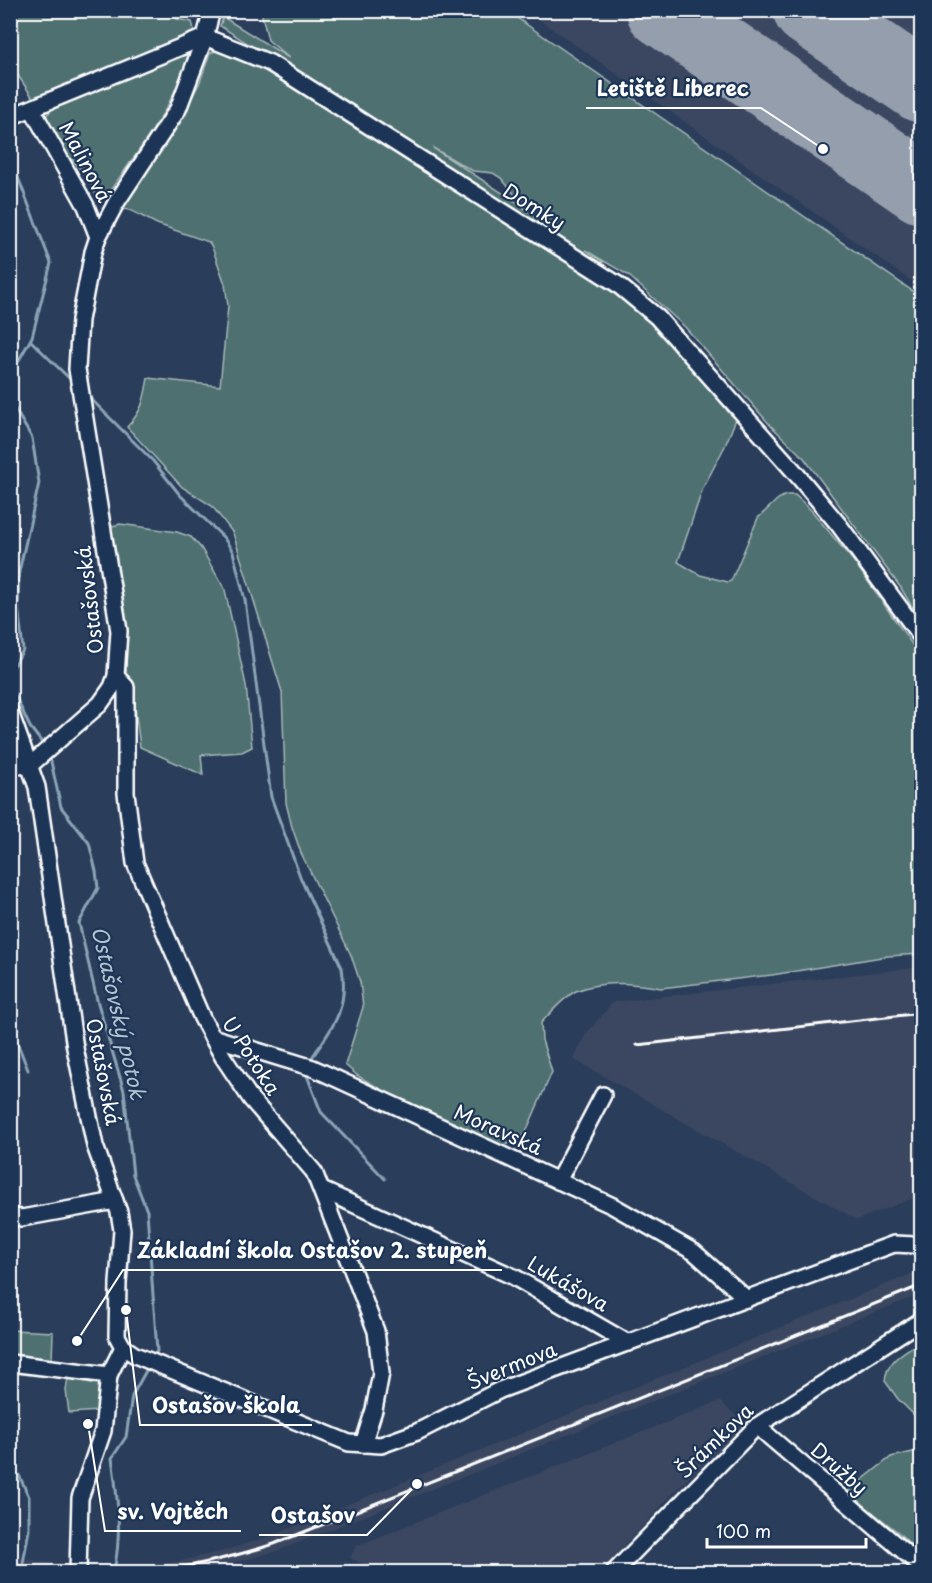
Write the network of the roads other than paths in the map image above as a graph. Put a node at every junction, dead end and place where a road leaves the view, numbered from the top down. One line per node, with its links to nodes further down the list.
1 (212, 10): 2 (street, Ostašovská)
2 (205, 38): 3 (street); 5 (street, Ostašovská); 6 (street, Domky)
3 (32, 109): 4 (street); 5 (street, Malinová)
4 (10, 117)
5 (98, 237): 7 (street, Ostašovská)
6 (921, 638)
7 (116, 676): 10 (street, Ostašovská); 11 (street, U Potoka)
8 (10, 712): 10 (street)
9 (10, 762): 10 (street)
10 (28, 767): 15 (street, Ostašovská)
11 (212, 1036): 13 (street, Moravská); 14 (street, U Potoka)
12 (603, 1095): 13 (street)
13 (558, 1181): 18 (street, Moravská)
14 (322, 1190): 20 (street, Lukášova); 25 (street, U Potoka)
15 (115, 1201): 16 (street); 21 (street, Ostašovská)
16 (14, 1217)
17 (921, 1248): 18 (street, Švermova)
18 (747, 1299): 20 (street, Švermova)
19 (921, 1320): 24 (street, Šrámkova)
20 (628, 1343): 25 (street, Švermova)
21 (123, 1347): 23 (street); 25 (street, Švermova)
22 (10, 1363): 23 (street)
23 (109, 1375): 27 (street)
24 (757, 1426): 26 (street, Družby); 28 (street, Šrámkova)
25 (363, 1444)
26 (921, 1567)
27 (78, 1572)
28 (614, 1572)

